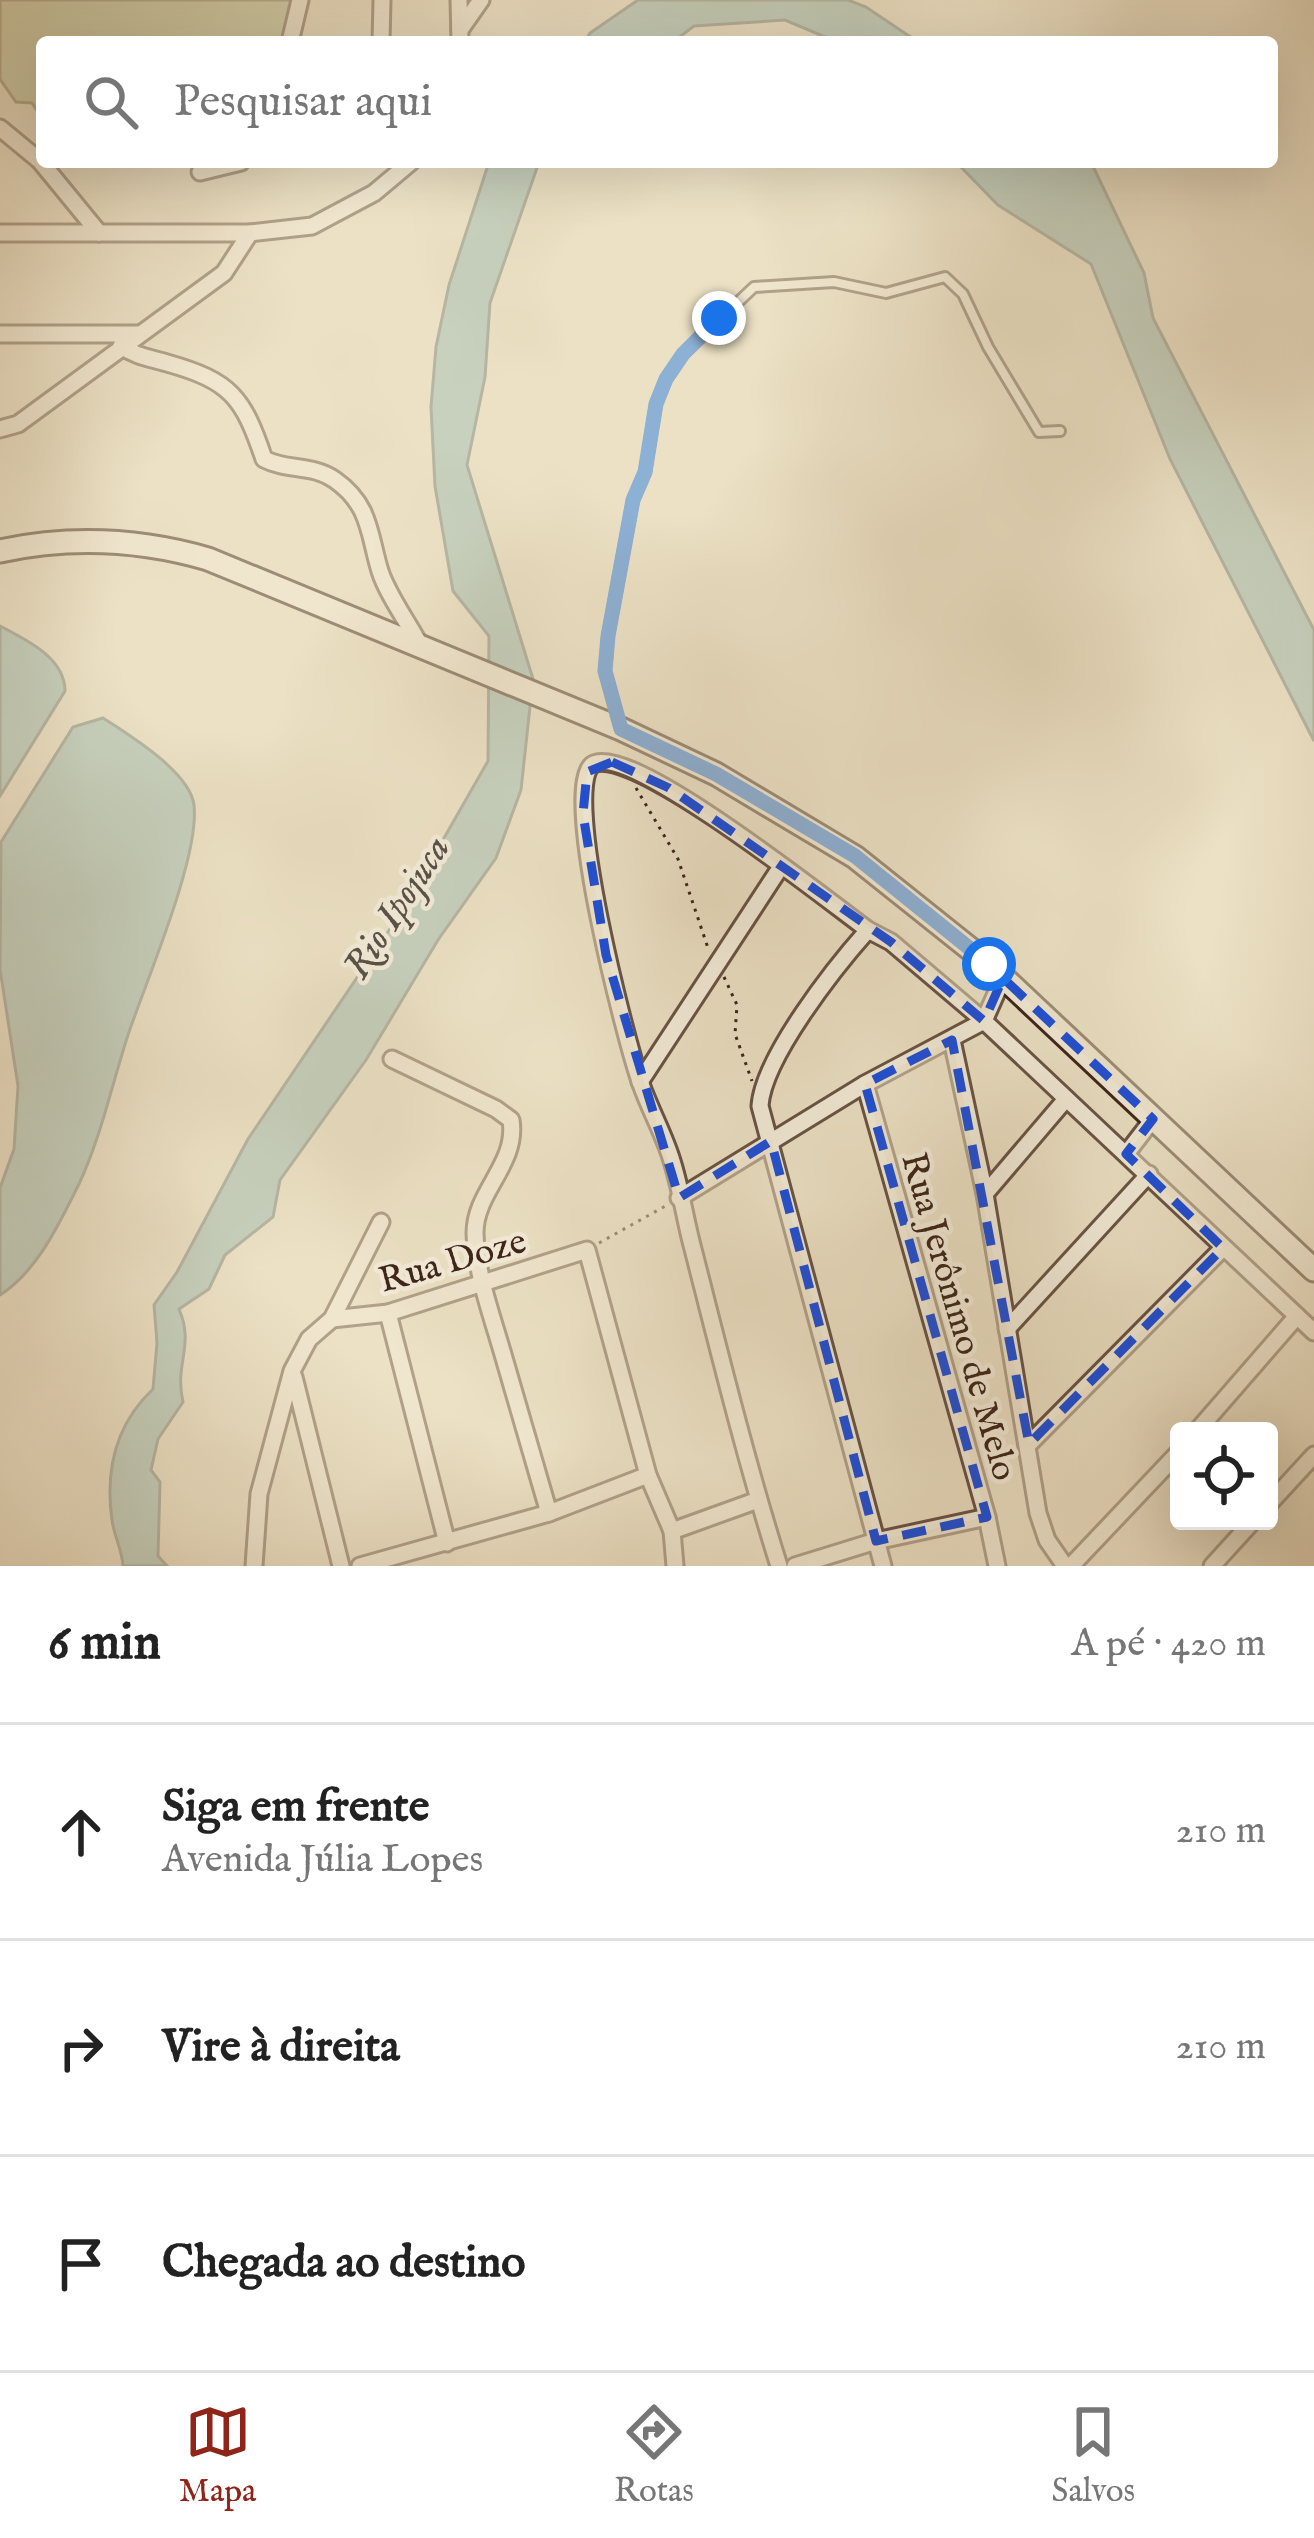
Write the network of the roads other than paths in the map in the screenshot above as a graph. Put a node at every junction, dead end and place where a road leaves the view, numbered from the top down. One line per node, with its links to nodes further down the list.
1 (300, 0): 5 (street)
2 (382, 0): 6 (street)
3 (459, 0): 7 (street)
4 (481, 0): 7 (street)
5 (291, 36)
6 (381, 36)
7 (460, 36)
8 (0, 128): 9 (street)
9 (36, 158)
10 (46, 168): 15 (street)
11 (216, 168): 13 (street)
12 (404, 168): 16 (street)
13 (200, 172)
14 (0, 233): 15 (street)
15 (99, 233): 16 (street)
16 (250, 233): 18 (street)
17 (0, 334): 18 (street)
18 (138, 334): 19 (street)
19 (121, 346): 20 (street); 23 (street)
20 (0, 429)
21 (1060, 431): 24 (lane)
22 (0, 551): 23 (main road)
23 (426, 649): 24 (main road)
24 (617, 727): 27 (main road)
25 (780, 868): 26 (street); 31 (street); 31 (street)
26 (868, 930): 28 (street); 35 (street)
27 (1003, 978): 28 (street); 34 (main road)
28 (984, 1021): 29 (street); 33 (street)
29 (952, 1040): 32 (street); 38 (street)
30 (392, 1059): 43 (street)
31 (640, 1082): 39 (street)
32 (865, 1084): 35 (street); 58 (street, Rua Jerônimo de Melo)
33 (1066, 1100): 36 (street); 38 (street)
34 (1153, 1119): 36 (street); 42 (main road)
35 (771, 1141): 39 (street); 61 (street)
36 (1126, 1154): 37 (street)
37 (1149, 1174): 41 (street); 47 (street)
38 (986, 1193): 47 (street)
39 (680, 1198): 56 (street)
40 (381, 1222): 46 (street)
41 (1223, 1247): 45 (street); 51 (street)
42 (1314, 1270)
43 (483, 1284): 44 (street, Rua Doze); 54 (street, Rua Doze); 57 (street)
44 (388, 1312): 46 (street, Rua Doze); 62 (street)
45 (1297, 1316): 48 (street); 50 (street)
46 (332, 1319): 49 (street)
47 (1007, 1329): 51 (street)
48 (1314, 1332)
49 (292, 1371): 63 (street); 64 (street)
50 (1206, 1422)
51 (1029, 1444): 71 (street)
52 (1314, 1455): 55 (street)
53 (1170, 1461): 71 (street)
54 (648, 1475): 57 (street); 60 (street)
55 (1278, 1494)
56 (758, 1500): 60 (street); 67 (street)
57 (549, 1513): 62 (street)
58 (987, 1517): 61 (street); 70 (street, Rua Jerônimo de Melo)
59 (1245, 1530): 72 (street)
60 (672, 1532): 66 (street)
61 (876, 1541): 68 (street); 69 (street)
62 (448, 1543): 65 (street)
63 (254, 1566)
64 (341, 1566)
65 (360, 1566)
66 (675, 1566)
67 (778, 1566)
68 (795, 1566)
69 (884, 1566)
70 (997, 1566)
71 (1068, 1566)
72 (1212, 1566)

